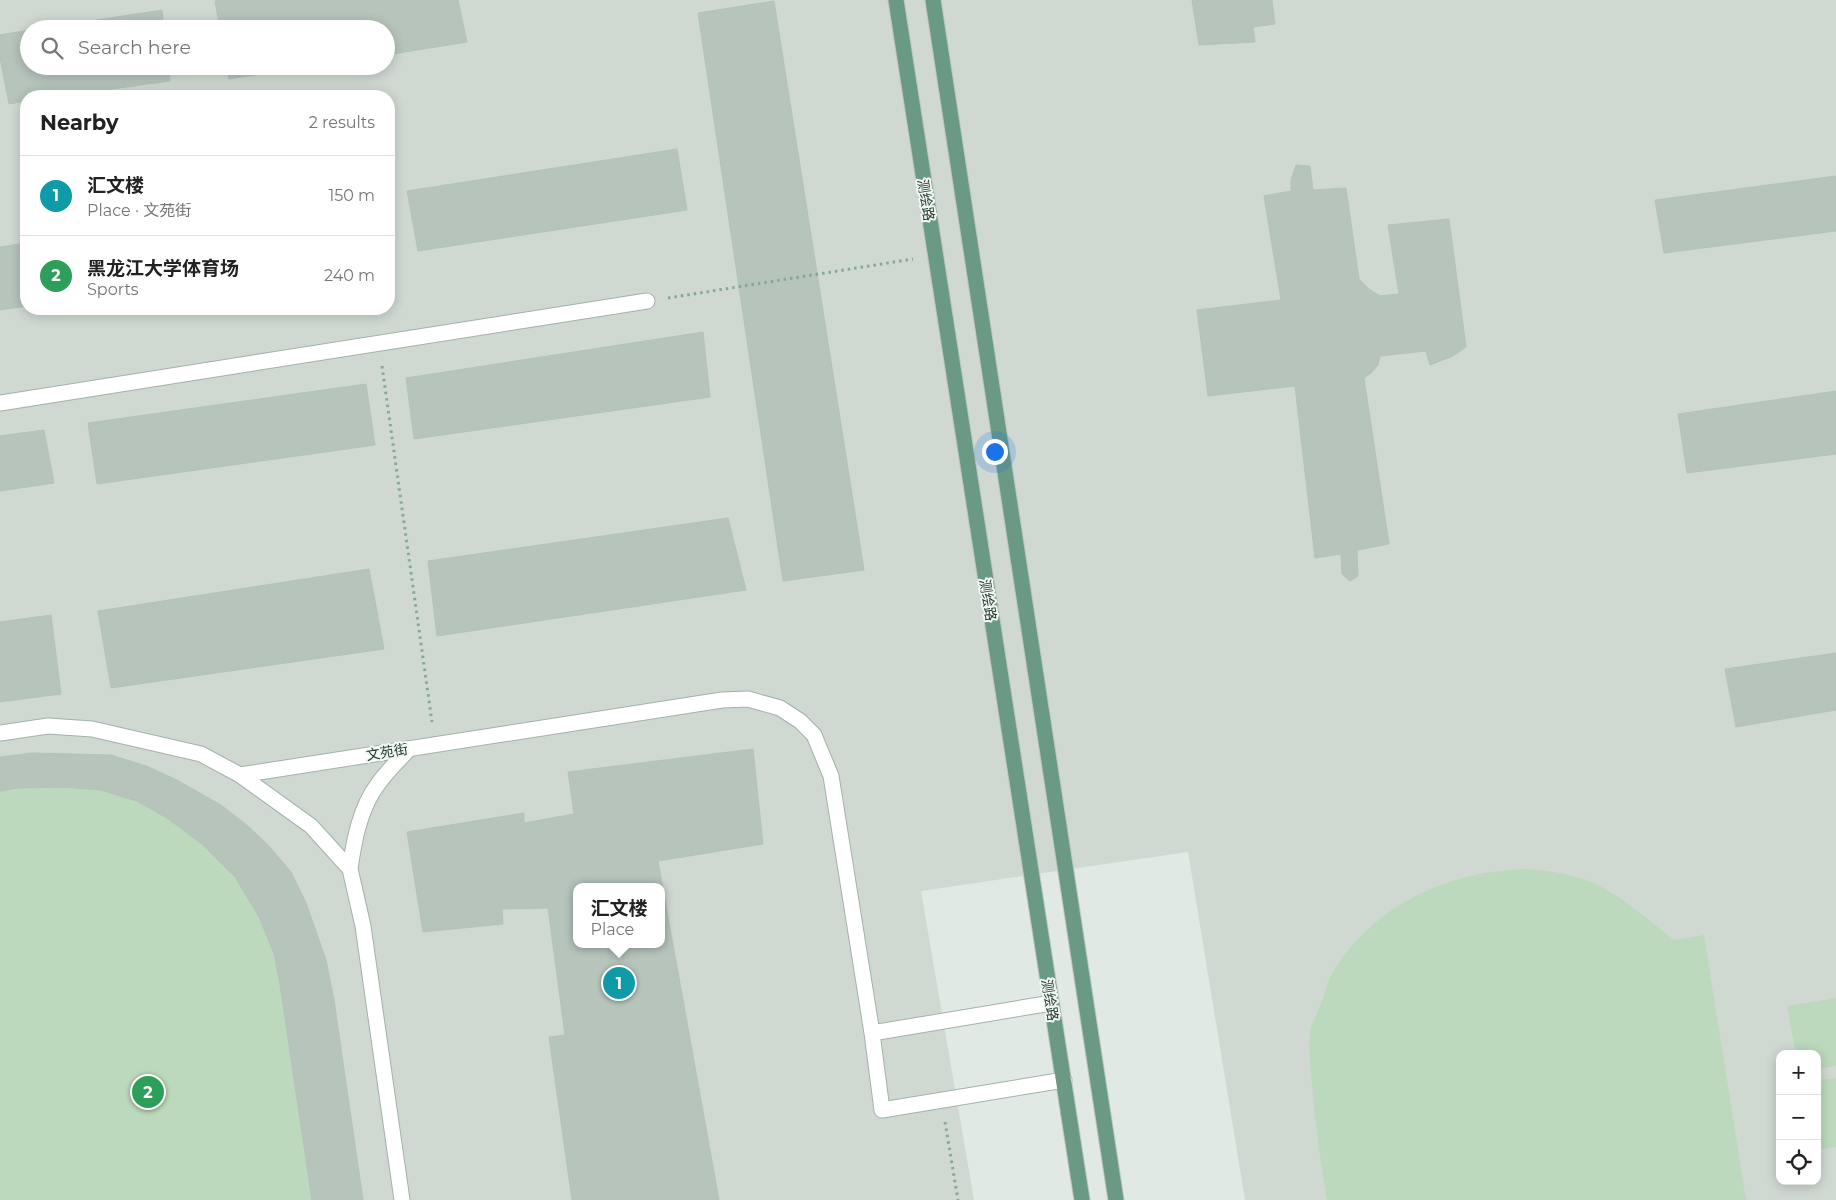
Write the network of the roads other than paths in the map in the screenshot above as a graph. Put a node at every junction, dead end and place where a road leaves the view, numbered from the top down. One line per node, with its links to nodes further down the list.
1 (896, 0): 9 (main road, 测绘路)
2 (933, 0): 14 (main road)
3 (647, 301): 4 (street)
4 (0, 403)
5 (0, 733): 7 (street)
6 (409, 749): 7 (street, 文苑街); 8 (street); 10 (street, 文苑街)
7 (240, 775): 8 (street)
8 (350, 869): 12 (street)
9 (1050, 1003): 10 (street); 11 (main road, 测绘路)
10 (872, 1033): 11 (street, 文苑街)
11 (1064, 1080): 13 (main road, 测绘路)
12 (402, 1200)
13 (1082, 1200)
14 (1116, 1200)

